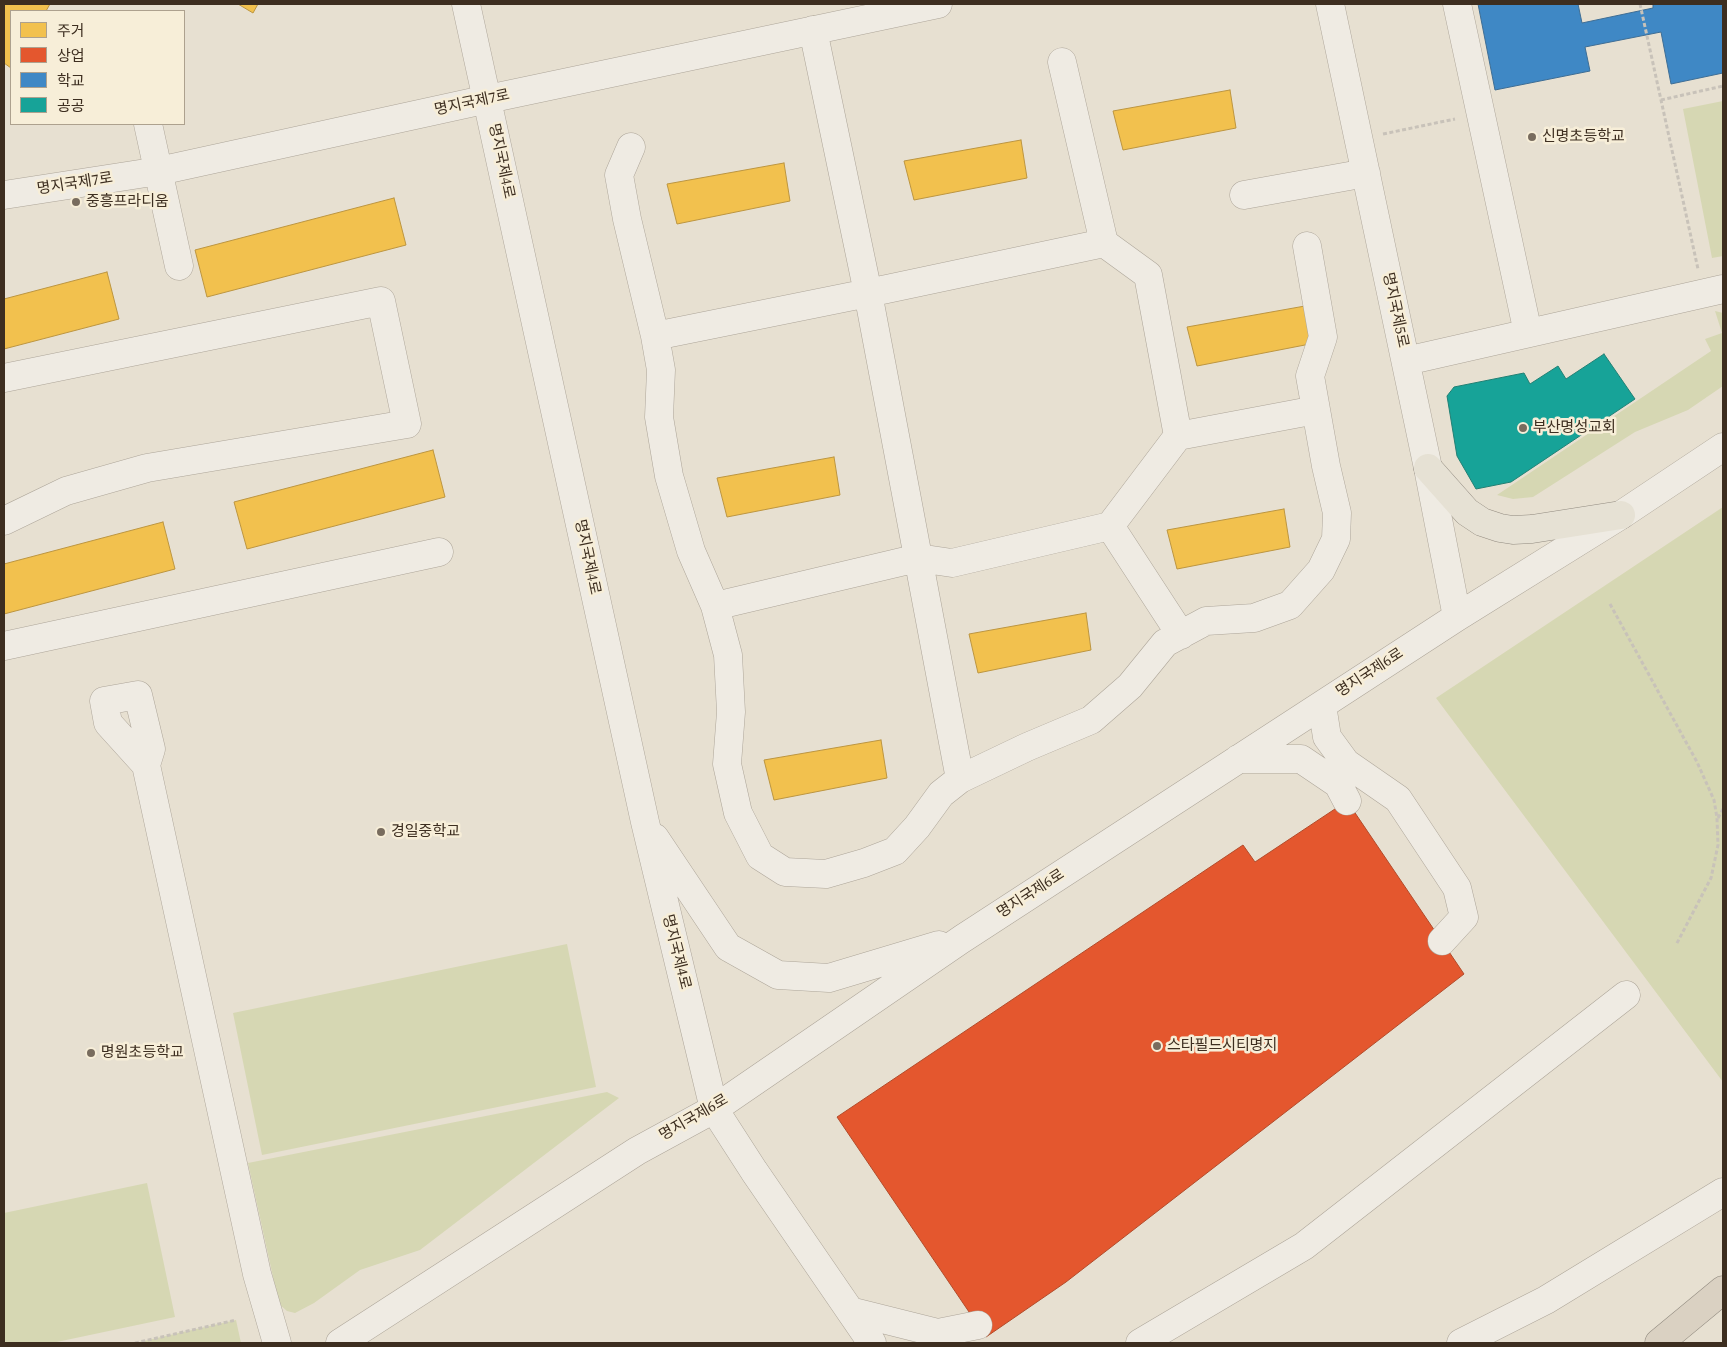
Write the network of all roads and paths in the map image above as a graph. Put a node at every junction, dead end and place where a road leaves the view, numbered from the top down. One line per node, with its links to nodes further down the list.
1 (466, 4): 9 (street, 명지국제4로)
2 (938, 4): 6 (street, 명지국제7로)
3 (1330, 4): 16 (street, 명지국제5로)
4 (1458, 4): 24 (street)
5 (1640, 4): 10 (path)
6 (813, 30): 9 (street, 명지국제7로); 23 (street)
7 (1062, 62): 19 (street)
8 (1723, 86): 10 (path)
9 (488, 99): 15 (street, 명지국제7로); 49 (street, 명지국제4로)
10 (1661, 100): 22 (path)
11 (1456, 118): 13 (path)
12 (148, 125): 15 (street)
13 (1380, 135)
14 (631, 147): 25 (street)
15 (159, 171): 17 (street, 명지국제7로); 21 (street)
16 (1366, 174): 18 (street); 26 (street, 명지국제5로)
17 (4, 195)
18 (1244, 195)
19 (1104, 243): 23 (street); 29 (street)
20 (1307, 246): 28 (street)
21 (179, 266)
22 (1711, 283): 24 (street)
23 (868, 293): 25 (street); 36 (street)
24 (1528, 333): 26 (street)
25 (655, 336): 38 (street)
26 (1406, 361): 31 (street, 명지국제5로)
27 (4, 378): 33 (street)
28 (1316, 410): 29 (street); 40 (street)
29 (1178, 436): 34 (street)
30 (1723, 447): 32 (street, 명지국제6로)
31 (1428, 468): 32 (main road); 39 (street, 명지국제5로)
32 (1620, 514): 39 (street, 명지국제6로)
33 (4, 521)
34 (1110, 526): 36 (street); 40 (street)
35 (439, 552): 41 (street)
36 (918, 558): 38 (street); 45 (street)
37 (1610, 604): 48 (path)
38 (715, 606): 45 (street)
39 (1457, 617): 42 (street, 명지국제6로)
40 (1181, 635): 45 (street)
41 (4, 646)
42 (1322, 705): 43 (street, 명지국제6로); 51 (street)
43 (1238, 759): 46 (street); 50 (street, 명지국제6로)
44 (146, 765): 61 (street)
45 (960, 778)
46 (1347, 801)
47 (1723, 809): 48 (path)
48 (1717, 818): 52 (path)
49 (645, 822): 50 (street); 54 (street, 명지국제4로)
50 (962, 939): 54 (street, 명지국제6로)
51 (1442, 941)
52 (1676, 945)
53 (1626, 995): 64 (street)
54 (714, 1109): 57 (street, 명지국제4로); 62 (street, 명지국제6로)
55 (1723, 1192): 65 (street)
56 (1723, 1290): 66 (highway)
57 (850, 1311): 59 (street); 63 (street, 명지국제4로)
58 (236, 1320): 60 (path)
59 (978, 1325)
60 (135, 1343)
61 (277, 1343)
62 (340, 1343)
63 (872, 1343)
64 (1140, 1343)
65 (1461, 1343)
66 (1659, 1343)

